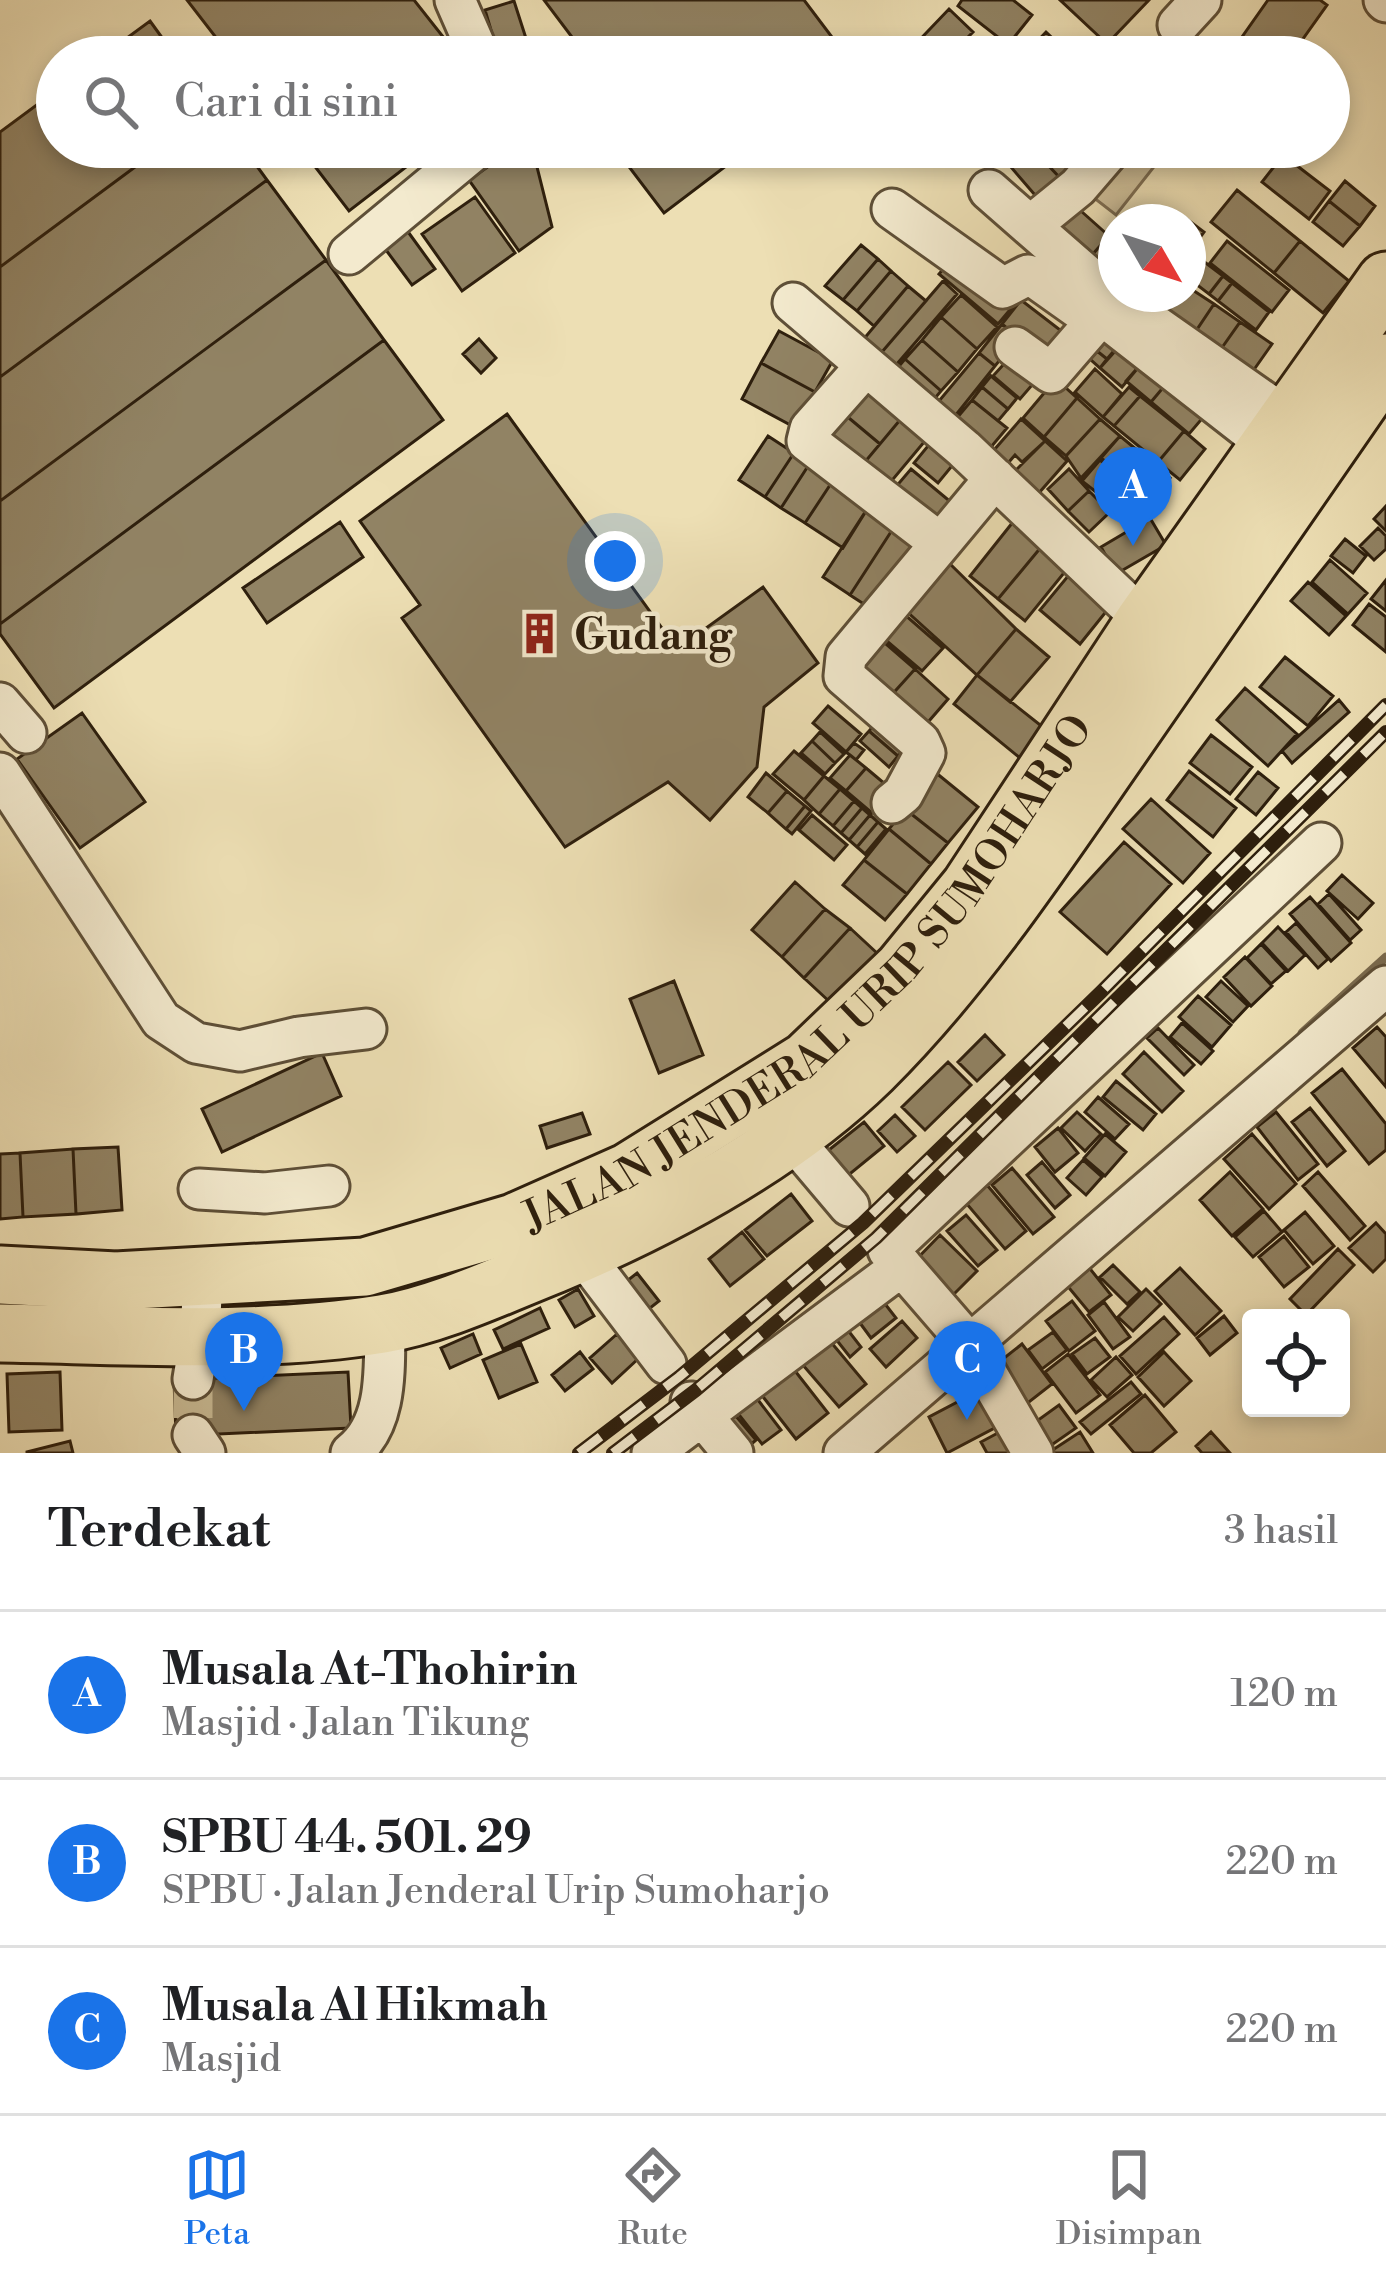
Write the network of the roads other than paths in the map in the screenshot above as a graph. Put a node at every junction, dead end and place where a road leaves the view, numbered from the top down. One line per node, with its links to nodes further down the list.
1 (455, 0): 2 (street)
2 (471, 36)
3 (453, 168): 8 (street)
4 (1094, 168): 7 (street)
5 (989, 190): 7 (street)
6 (892, 208): 12 (street)
7 (1030, 226): 11 (street)
8 (349, 254)
9 (1386, 281): 18 (highway, JALAN JENDERAL URIP SUMOHARJO)
10 (793, 303): 17 (street)
11 (1098, 307)
12 (1098, 308)
13 (1098, 312): 15 (street)
14 (1104, 312): 18 (street)
15 (1015, 347)
16 (1386, 363): 27 (highway, JALAN JENDERAL URIP SUMOHARJO)
17 (864, 368): 19 (street); 20 (street)
18 (1276, 431): 21 (highway, JALAN JENDERAL URIP SUMOHARJO)
19 (994, 478): 20 (street); 21 (street)
20 (940, 543): 23 (street)
21 (1145, 621): 34 (highway, JALAN JENDERAL URIP SUMOHARJO)
22 (0, 773): 26 (street)
23 (892, 803)
24 (1321, 843): 32 (street)
25 (1386, 986): 37 (street)
26 (366, 1029)
27 (789, 1135): 30 (street); 31 (highway, JALAN JENDERAL URIP SUMOHARJO)
28 (329, 1186): 29 (street)
29 (199, 1189)
30 (850, 1206)
31 (581, 1252): 35 (highway, JALAN JENDERAL URIP SUMOHARJO); 39 (street)
32 (902, 1266): 37 (street); 40 (street)
33 (0, 1275): 34 (highway, JALAN JENDERAL URIP SUMOHARJO)
34 (202, 1276): 38 (street)
35 (386, 1323): 38 (highway, JALAN JENDERAL URIP SUMOHARJO); 41 (street)
36 (0, 1334): 38 (highway, JALAN JENDERAL URIP SUMOHARJO)
37 (962, 1335): 44 (street); 45 (street)
38 (196, 1358)
39 (666, 1364)
40 (696, 1409): 42 (street); 43 (street)
41 (351, 1453)
42 (652, 1453)
43 (733, 1453)
44 (844, 1453)
45 (1033, 1453)

